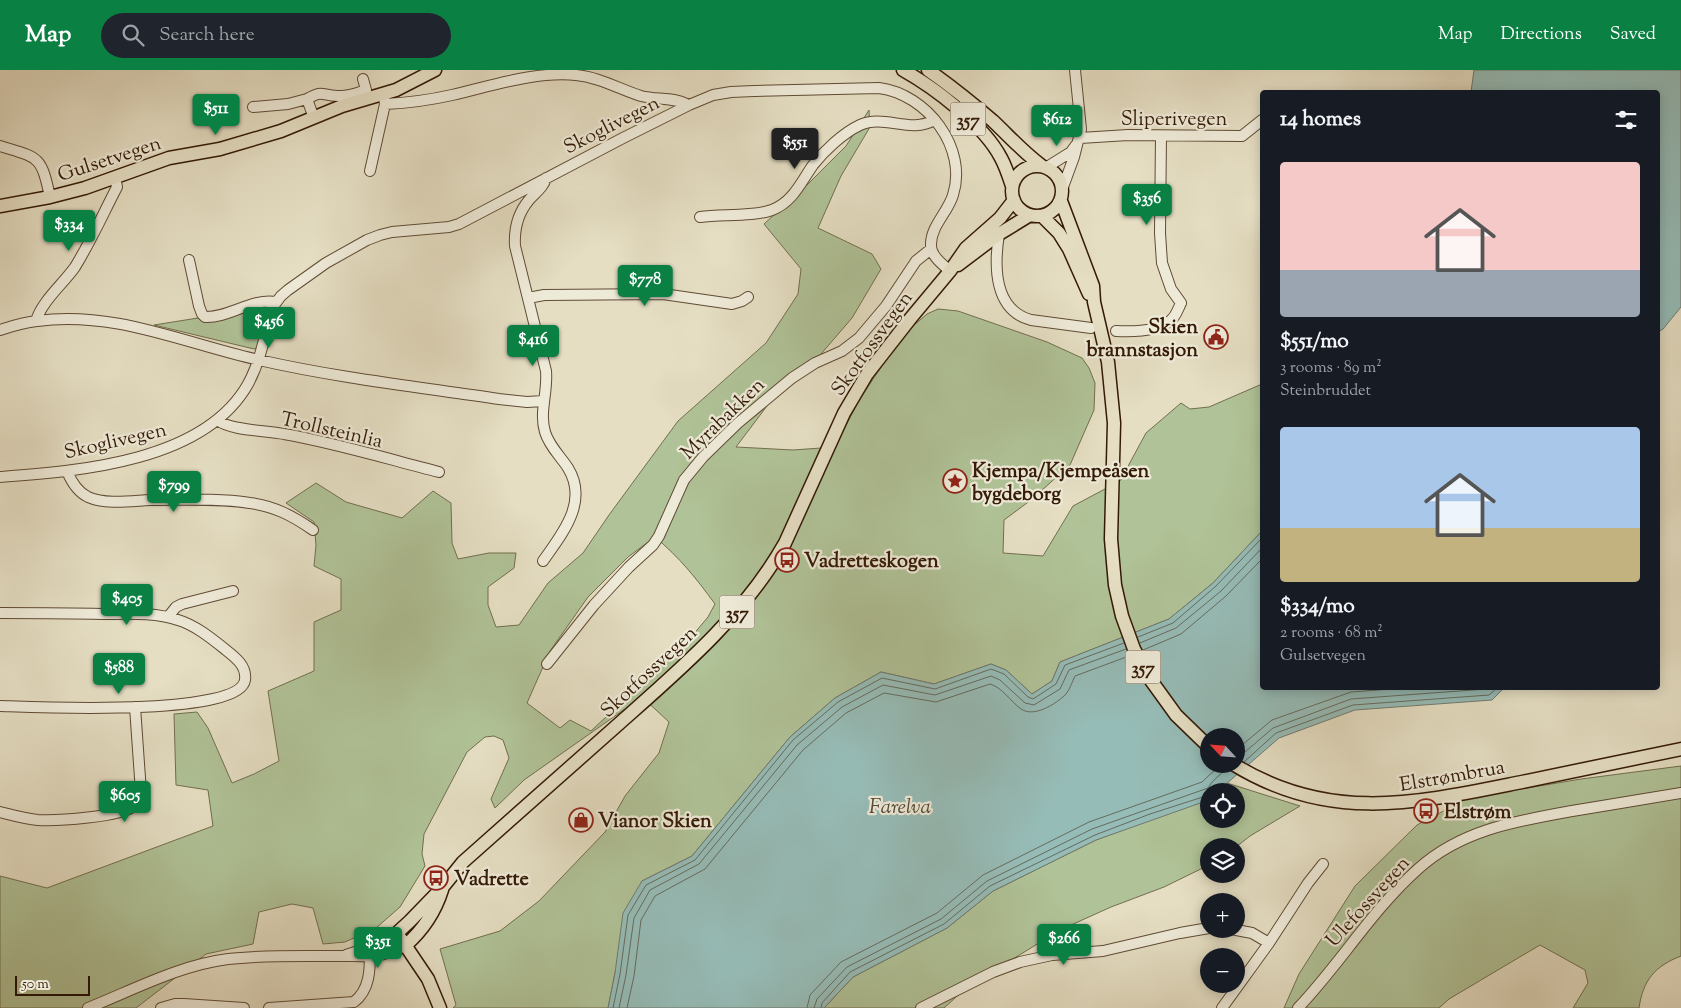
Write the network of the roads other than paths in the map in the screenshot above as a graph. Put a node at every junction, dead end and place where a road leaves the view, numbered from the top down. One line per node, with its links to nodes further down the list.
1 (435, 70): 7 (main road, Gulsetvegen)
2 (904, 70): 20 (main road, 357)
3 (928, 70): 16 (main road, 357)
4 (1075, 70): 14 (street)
5 (363, 79): 6 (street)
6 (307, 99): 9 (street); 10 (street)
7 (384, 99): 8 (street); 10 (main road, Gulsetvegen); 17 (street)
8 (690, 105): 11 (street, Skoglivegen); 19 (street, Skoglivegen)
9 (253, 107)
10 (314, 118): 18 (main road, Gulsetvegen)
11 (934, 120): 27 (street); 29 (street, Skoglivegen)
12 (1260, 122): 13 (street, Sliperivegen)
13 (1161, 136): 14 (street, Sliperivegen); 39 (street)
14 (1079, 139): 16 (street); 21 (street)
15 (0, 146): 22 (street)
16 (1045, 167): 20 (main road); 21 (main road, 357)
17 (370, 170)
18 (115, 177): 22 (main road, Gulsetvegen); 36 (street)
19 (546, 177): 33 (street); 34 (street, Skoglivegen)
20 (1012, 186): 23 (main road, 357)
21 (1062, 186): 24 (main road, 357)
22 (50, 197): 25 (main road, Gulsetvegen)
23 (1014, 200): 26 (main road, 357); 31 (main road, Skotfossvegen / 357)
24 (1061, 201): 26 (main road, 357); 35 (main road, 357)
25 (1, 209)
26 (1036, 216): 28 (main road, Skotfossvegen / 357); 35 (main road, 357)
27 (700, 217)
28 (999, 234): 31 (main road, Skotfossvegen / 357); 37 (street)
29 (931, 249): 31 (street); 51 (street, Myrabakken)
30 (189, 260): 34 (street)
31 (950, 271): 60 (main road, Skotfossvegen / 357)
32 (748, 297): 33 (street)
33 (528, 298): 41 (street)
34 (276, 302): 40 (street, Skoglivegen)
35 (1094, 302): 54 (main road, 357)
36 (36, 321): 38 (street); 40 (street)
37 (1091, 328)
38 (0, 330)
39 (1116, 331)
40 (259, 360): 41 (street); 42 (street, Skoglivegen)
41 (544, 401): 47 (street)
42 (217, 420): 43 (street, Skoglivegen); 44 (street, Trollsteinlia)
43 (67, 471): 45 (street, Skoglivegen); 46 (street)
44 (440, 472)
45 (0, 477)
46 (312, 530)
47 (543, 561)
48 (233, 591): 50 (street)
49 (0, 613): 50 (street)
50 (168, 617): 53 (street)
51 (547, 664)
52 (0, 706): 53 (street)
53 (135, 707): 58 (street)
54 (1200, 738)
55 (1681, 749): 56 (main road, Elstrømbrua)
56 (1245, 771)
57 (1681, 793): 74 (street, Ulefossvegen)
58 (0, 812)
59 (1323, 864): 64 (street)
60 (442, 888): 62 (main road, Skotfossvegen / 357); 65 (main road, Skotfossvegen / 357)
61 (1200, 930): 72 (street)
62 (397, 932): 65 (main road); 66 (street)
63 (1245, 932): 64 (street)
64 (1269, 943): 73 (street)
65 (406, 945): 66 (street); 71 (main road)
66 (370, 952): 67 (street); 70 (street)
67 (88, 1008)
68 (162, 1008): 69 (street)
69 (244, 1008)
70 (269, 1008)
71 (440, 1008)
72 (921, 1008)
73 (1222, 1008)
74 (1298, 1008)

